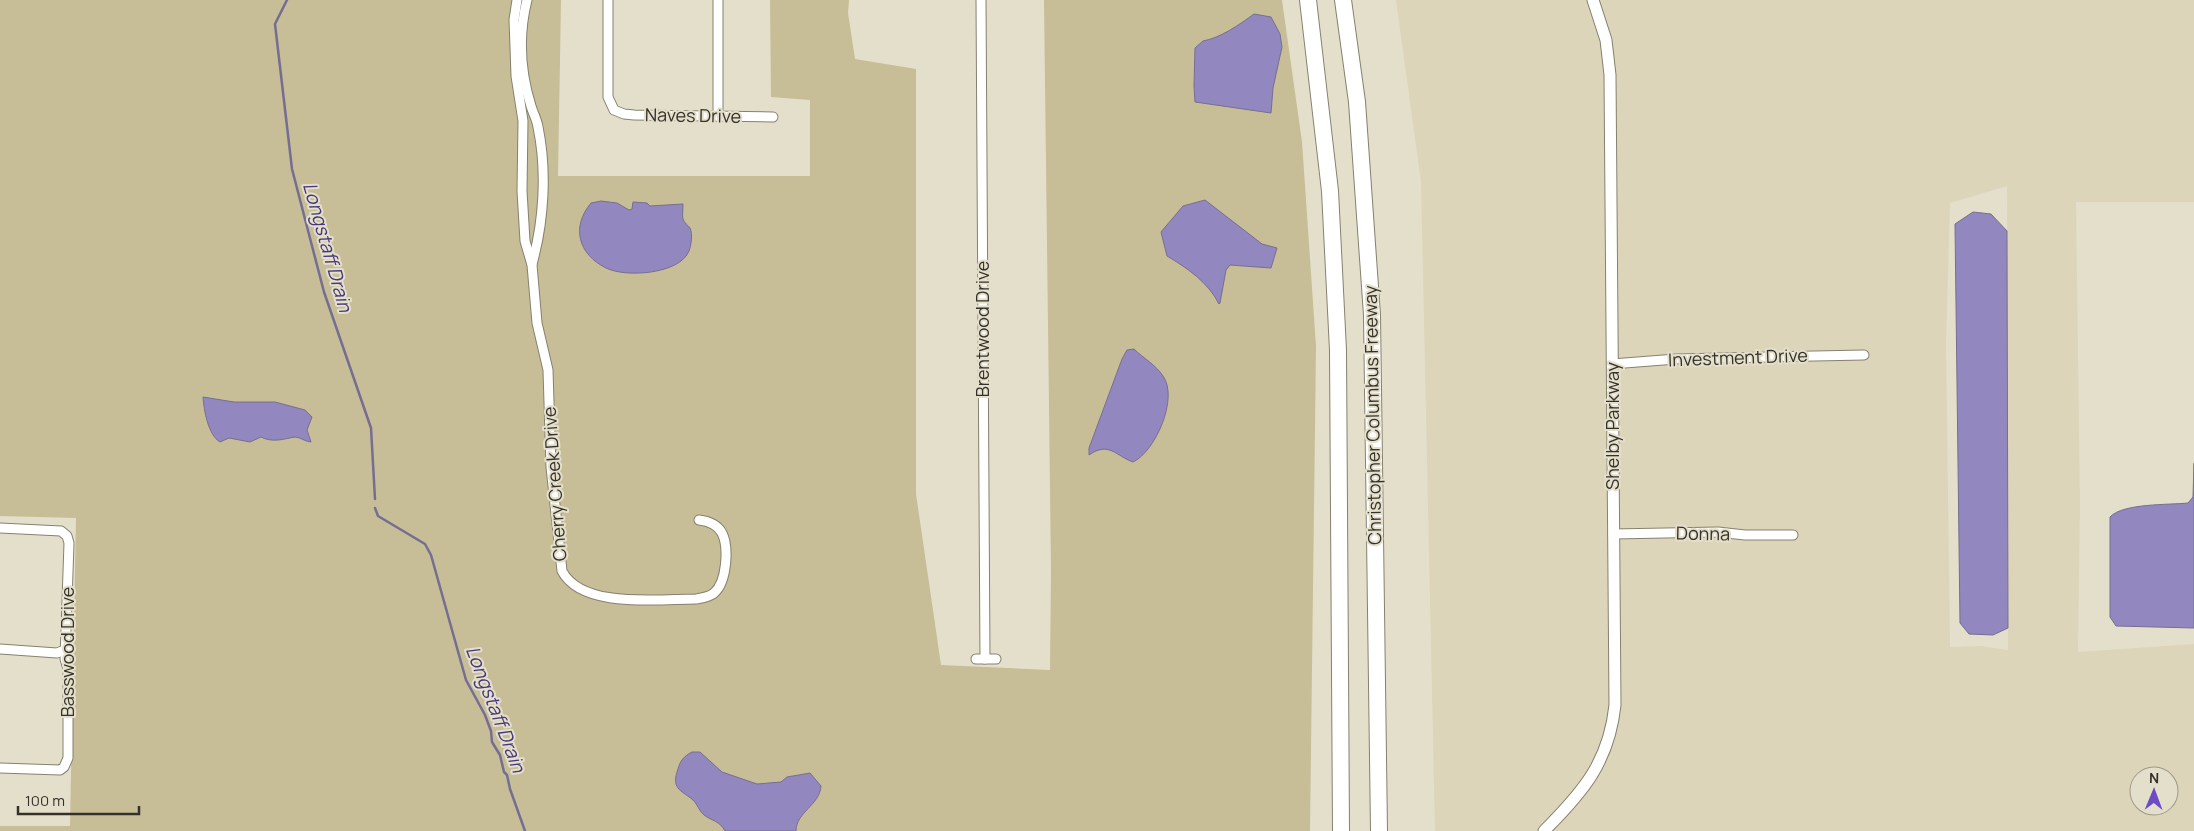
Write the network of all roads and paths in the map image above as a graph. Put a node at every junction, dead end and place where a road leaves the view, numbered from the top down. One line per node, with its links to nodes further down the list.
1 (517, 0): 9 (street, Cherry Creek Drive)
2 (527, 0): 9 (street, Cherry Creek Drive)
3 (608, 0): 10 (street, Naves Drive)
4 (718, 0): 10 (street)
5 (982, 0): 23 (street, Brentwood Drive)
6 (1308, 0): 26 (highway, Christopher Columbus Freeway)
7 (1343, 0): 27 (highway, Christopher Columbus Freeway)
8 (1593, 0): 16 (street, Shelby Parkway)
9 (519, 71): 12 (street, Cherry Creek Drive); 13 (street, Cherry Creek Drive)
10 (718, 116): 11 (street, Naves Drive)
11 (773, 117)
12 (540, 219): 13 (street); 14 (street, Cherry Creek Drive)
13 (524, 220): 14 (street, Cherry Creek Drive)
14 (532, 264): 17 (street, Cherry Creek Drive)
15 (1864, 355): 16 (street, Investment Drive)
16 (1612, 364): 19 (street, Shelby Parkway)
17 (699, 520)
18 (0, 528): 22 (street, Basswood Drive)
19 (1613, 534): 20 (street, Donna); 25 (street, Shelby Parkway)
20 (1793, 535)
21 (0, 649): 22 (street)
22 (67, 649): 24 (street, Basswood Drive)
23 (996, 659)
24 (0, 768)
25 (1549, 830)
26 (1341, 831)
27 (1379, 831)

